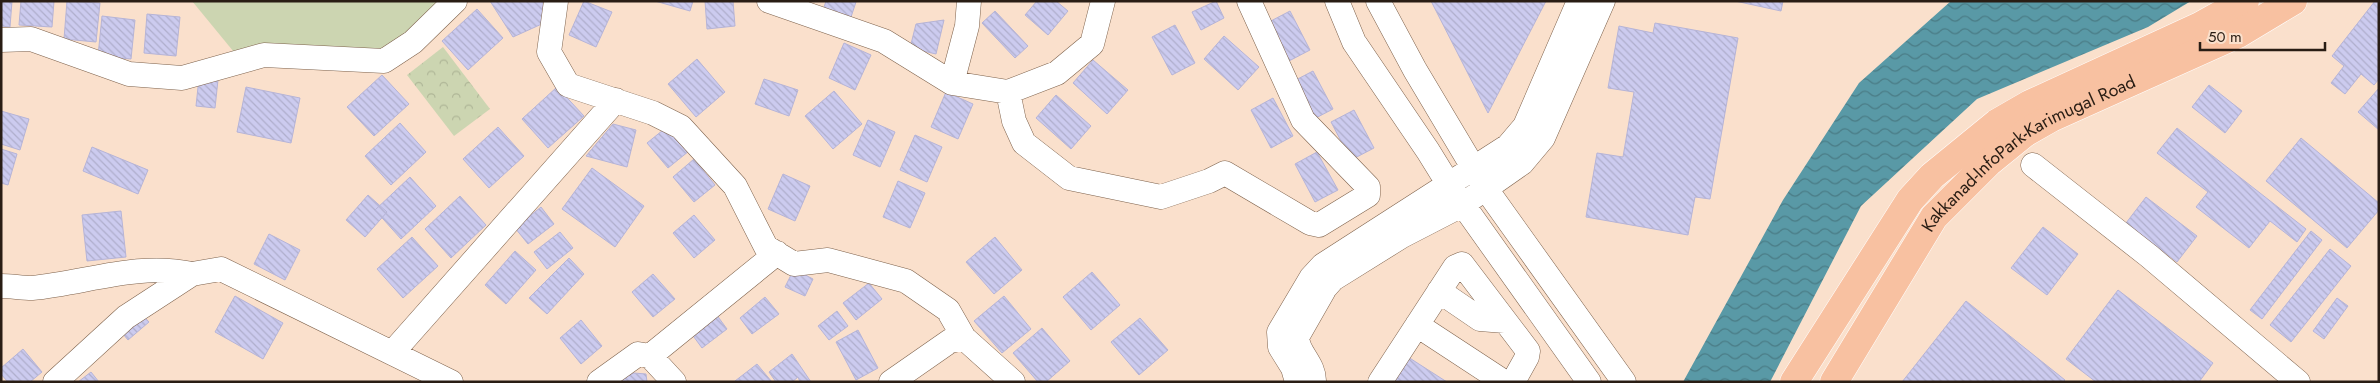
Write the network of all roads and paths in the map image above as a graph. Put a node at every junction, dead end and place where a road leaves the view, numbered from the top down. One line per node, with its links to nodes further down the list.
1 (455, 1): 13 (street)
2 (556, 1): 16 (street)
3 (770, 1): 14 (street)
4 (969, 1): 14 (street)
5 (1103, 1): 15 (street)
6 (1249, 1): 15 (street)
7 (1336, 1): 19 (street)
8 (1378, 1): 18 (street)
9 (1579, 1): 18 (street)
10 (1603, 1): 20 (street)
11 (2245, 1): 45 (main road, Kakkanad-InfoPark-Karimugal Road)
12 (2293, 1): 46 (main road, Kakkanad-InfoPark-Karimugal Road)
13 (1, 40)
14 (952, 83): 15 (street)
15 (1008, 92)
16 (616, 100): 22 (street); 29 (street)
17 (2033, 165): 31 (street)
18 (1473, 169): 19 (street); 20 (street)
19 (1449, 185): 21 (street); 38 (street)
20 (1486, 189): 21 (street); 44 (street)
21 (1462, 204): 39 (street); 43 (street)
22 (777, 254): 28 (street); 30 (street)
23 (192, 274): 24 (street); 29 (street); 32 (street)
24 (1, 286)
25 (1439, 291): 26 (street); 26 (street); 27 (street)
26 (1505, 321): 42 (street)
27 (1417, 325): 40 (street); 41 (street)
28 (964, 338): 36 (street); 37 (street)
29 (392, 353): 33 (street)
30 (650, 356): 34 (street); 35 (street)
31 (2297, 381)
32 (55, 382)
33 (451, 382)
34 (599, 382)
35 (674, 382)
36 (891, 382)
37 (1013, 382)
38 (1297, 382)
39 (1314, 382)
40 (1380, 382)
41 (1504, 382)
42 (1513, 382)
43 (1589, 382)
44 (1624, 382)
45 (1794, 382)
46 (1834, 382)

